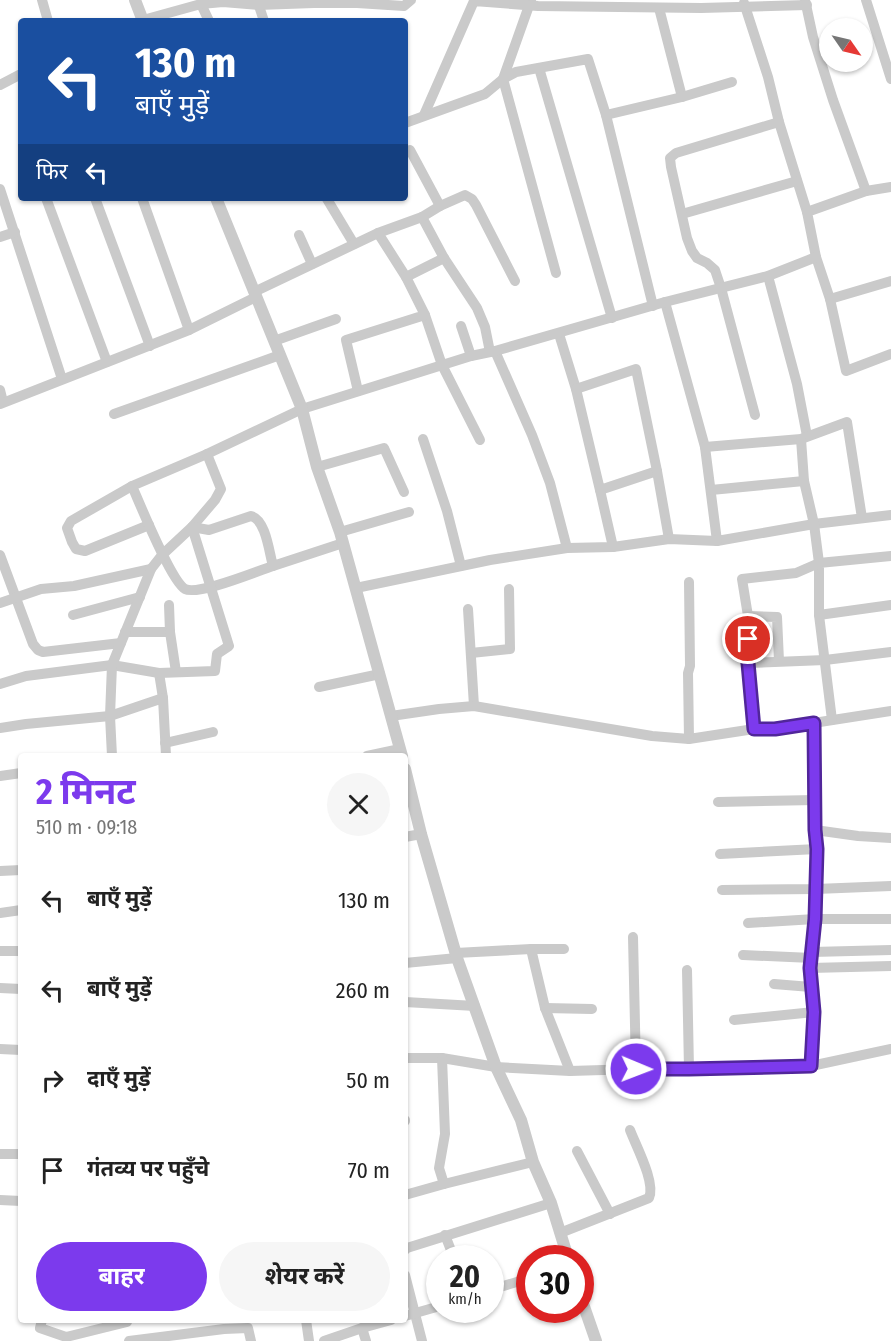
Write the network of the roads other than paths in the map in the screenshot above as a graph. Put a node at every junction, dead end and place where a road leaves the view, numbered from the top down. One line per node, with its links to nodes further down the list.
1 (42, 0): 14 (street)
2 (135, 0): 15 (street)
3 (411, 0): 7 (street)
4 (866, 0): 19 (street)
5 (313, 1): 6 (street); 7 (street)
6 (257, 2): 11 (street); 18 (street)
7 (369, 2)
8 (806, 2): 10 (street); 35 (street)
9 (530, 3): 13 (street); 22 (street); 27 (street)
10 (764, 3): 12 (street)
11 (201, 4): 16 (street); 17 (street)
12 (744, 4): 13 (street); 30 (street)
13 (659, 8): 26 (street)
14 (47, 18)
15 (142, 18)
16 (153, 18)
17 (208, 18)
18 (263, 18)
19 (887, 52): 23 (street)
20 (539, 68): 22 (street); 28 (street); 64 (street)
21 (18, 76): 25 (street)
22 (502, 79): 27 (street); 53 (street)
23 (891, 79)
24 (732, 82): 26 (street)
25 (0, 86)
26 (682, 97): 28 (street)
27 (424, 115): 29 (street)
28 (606, 116): 62 (street)
29 (408, 122)
30 (779, 122): 32 (street); 43 (street)
31 (410, 150): 41 (street)
32 (797, 181): 42 (street); 43 (street)
33 (891, 187): 35 (street)
34 (0, 189): 45 (street)
35 (866, 191): 42 (street)
36 (47, 201): 75 (street)
37 (96, 201): 70 (street)
38 (143, 201): 67 (street)
39 (219, 201): 59 (street)
40 (328, 201): 49 (street)
41 (440, 206): 44 (street); 56 (street)
42 (807, 212): 50 (street)
43 (682, 214): 58 (street)
44 (422, 216): 46 (street); 51 (street)
45 (15, 232): 48 (street); 77 (street)
46 (378, 233): 49 (street); 55 (street)
47 (300, 235): 52 (street)
48 (0, 237)
49 (354, 244): 52 (street)
50 (816, 257): 54 (street); 60 (street)
51 (444, 258): 55 (street); 71 (street)
52 (312, 264): 59 (street)
53 (556, 273)
54 (768, 276): 58 (street); 85 (street)
55 (406, 277): 63 (street)
56 (515, 281)
57 (891, 281): 60 (street)
58 (721, 288): 61 (street); 84 (street)
59 (255, 295): 67 (street); 69 (street)
60 (830, 299): 72 (street)
61 (665, 302): 62 (street); 88 (street)
62 (652, 306): 64 (street)
63 (425, 315): 76 (street); 80 (street)
64 (612, 318): 68 (street)
65 (336, 319): 69 (street)
66 (461, 326): 74 (street)
67 (189, 330): 70 (street)
68 (559, 334): 71 (street); 78 (street)
69 (274, 341): 73 (street)
70 (150, 346): 75 (street)
71 (492, 352): 74 (street); 107 (street)
72 (891, 354)
73 (280, 355): 82 (street); 83 (street)
74 (471, 356): 76 (street)
75 (107, 362): 77 (street)
76 (442, 365): 80 (street); 87 (street)
77 (62, 379): 81 (street)
78 (576, 389): 91 (street); 94 (street)
79 (0, 390): 81 (street)
80 (358, 391): 82 (street)
81 (2, 403)
82 (302, 409): 89 (street); 90 (street)
83 (114, 414)
84 (755, 415)
85 (804, 437): 88 (street); 92 (street); 99 (street)
86 (423, 439): 113 (street)
87 (480, 440)
88 (705, 447): 95 (street)
89 (207, 454): 93 (street); 102 (street)
90 (317, 467): 96 (street); 103 (street)
91 (657, 471): 94 (street); 104 (street)
92 (804, 481): 95 (street); 100 (street)
93 (132, 486): 101 (street); 101 (street)
94 (600, 490): 106 (street)
95 (711, 490): 105 (street)
96 (404, 492)
97 (409, 512): 103 (street)
98 (891, 515): 99 (street)
99 (862, 518): 100 (street)
100 (814, 524): 105 (street); 111 (street)
101 (149, 525): 109 (street)
102 (192, 527): 109 (street); 112 (street); 116 (street)
103 (341, 537): 112 (street); 117 (street)
104 (669, 539): 105 (street); 106 (street)
105 (717, 541)
106 (613, 547): 107 (street)
107 (567, 548): 113 (street)
108 (0, 555): 120 (street)
109 (162, 555): 114 (street); 116 (street)
110 (891, 556): 111 (street)
111 (819, 563): 126 (street); 127 (street)
112 (273, 566): 116 (street)
113 (461, 566): 117 (street)
114 (151, 569): 119 (street); 120 (street)
115 (689, 582): 151 (street)
116 (210, 588): 136 (street)
117 (356, 588): 138 (street)
118 (509, 589): 131 (street)
119 (140, 597): 125 (street); 129 (street)
120 (16, 598): 121 (street); 129 (street)
121 (0, 603)
122 (169, 605): 128 (street)
123 (891, 605): 126 (street)
124 (468, 609): 131 (street)
125 (73, 615)
126 (819, 615): 132 (street)
127 (748, 616): 133 (street); 134 (street)
128 (170, 632): 129 (street); 136 (street)
129 (123, 637): 135 (street)
130 (891, 652): 132 (street)
131 (471, 653): 142 (street)
132 (825, 660): 133 (street); 146 (street)
133 (778, 662): 134 (street)
134 (748, 663): 149 (street)
135 (112, 665): 137 (street); 139 (street); 144 (street)
136 (176, 672): 137 (street)
137 (159, 673): 141 (street)
138 (380, 674): 140 (street); 145 (street)
139 (0, 684)
140 (319, 687)
141 (163, 698): 144 (street); 152 (street)
142 (474, 706): 145 (street); 151 (street)
143 (891, 711): 146 (street)
144 (111, 716): 148 (street); 153 (street)
145 (391, 716): 155 (street)
146 (832, 720): 147 (street)
147 (814, 723): 149 (street); 159 (street)
148 (0, 728)
149 (754, 729): 151 (street)
150 (213, 732): 152 (street)
151 (689, 739)
152 (165, 743): 154 (street)
153 (112, 753)
154 (166, 753)
155 (401, 753)
156 (18, 773): 157 (street)
157 (0, 776)
158 (408, 781): 162 (street)
159 (815, 800): 160 (street); 161 (street)
160 (718, 802)
161 (815, 830): 164 (street); 165 (street)
162 (421, 834): 163 (street); 183 (street)
163 (408, 836)
164 (891, 838)
165 (817, 849): 166 (street); 170 (street)
166 (720, 854)
167 (18, 870): 168 (street)
168 (0, 871)
169 (891, 886): 170 (street)
170 (816, 889): 171 (street); 174 (street)
171 (722, 890)
172 (18, 910): 173 (street)
173 (0, 913)
174 (815, 919): 175 (street); 176 (street); 185 (street)
175 (891, 919)
176 (748, 923)
177 (633, 937): 206 (street)
178 (531, 949): 179 (street); 183 (street); 195 (street)
179 (564, 950)
180 (891, 950): 185 (street)
181 (0, 951): 182 (street)
182 (18, 951)
183 (456, 955): 186 (street); 194 (street)
184 (743, 955): 185 (street)
185 (811, 959): 187 (street); 190 (street)
186 (408, 963)
187 (891, 966)
188 (687, 970): 207 (street)
189 (774, 984): 190 (street)
190 (811, 987): 197 (street)
191 (0, 988): 192 (street)
192 (18, 989)
193 (408, 1002): 194 (street)
194 (475, 1006): 205 (street)
195 (545, 1008): 196 (street); 208 (street)
196 (592, 1009)
197 (814, 1012): 198 (street); 204 (street)
198 (734, 1020)
199 (0, 1048): 201 (street)
200 (891, 1049): 204 (street)
201 (18, 1050)
202 (408, 1058): 203 (street)
203 (442, 1058): 205 (street); 214 (street)
204 (811, 1066): 207 (street)
205 (496, 1067): 208 (street); 213 (street)
206 (636, 1069): 207 (street); 208 (street)
207 (689, 1069)
208 (570, 1071)
209 (630, 1130): 219 (street)
210 (577, 1151): 219 (street)
211 (0, 1154): 212 (street)
212 (18, 1154)
213 (533, 1162): 214 (street); 218 (street)
214 (444, 1184): 215 (street)
215 (408, 1194)
216 (0, 1200): 217 (street)
217 (18, 1201)
218 (551, 1203): 220 (street); 221 (street)
219 (610, 1214): 220 (street)
220 (560, 1233): 223 (street)
221 (445, 1235): 222 (street); 224 (street)
222 (449, 1245)
223 (564, 1245)
224 (408, 1248)
225 (408, 1299): 227 (street)
226 (426, 1310): 227 (street)
227 (410, 1315): 241 (street)
228 (41, 1323): 234 (street)
229 (112, 1323): 234 (street)
230 (127, 1323): 236 (street)
231 (306, 1323): 238 (street)
232 (380, 1323): 235 (street)
233 (590, 1323): 242 (street)
234 (90, 1326)
235 (362, 1328): 239 (street); 240 (street)
236 (127, 1341): 237 (street)
237 (251, 1341)
238 (309, 1341)
239 (324, 1341)
240 (366, 1341)
241 (422, 1341)
242 (596, 1341)

